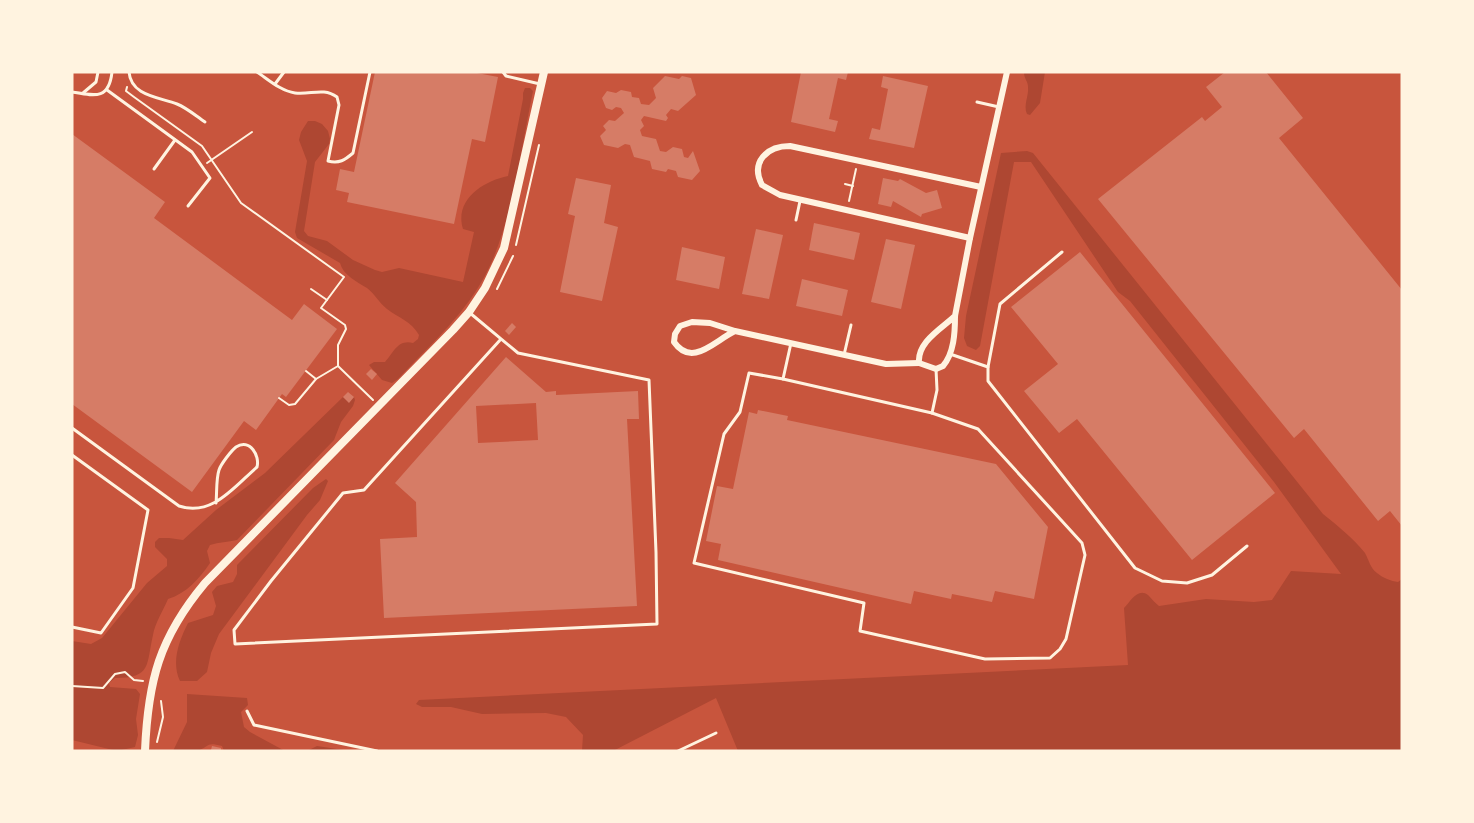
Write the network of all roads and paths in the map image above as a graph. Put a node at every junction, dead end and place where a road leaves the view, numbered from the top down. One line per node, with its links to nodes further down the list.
1 (98, 72): 15 (lane)
2 (112, 72): 13 (lane)
3 (129, 72): 18 (lane)
4 (257, 72): 11 (lane)
5 (284, 72): 11 (lane)
6 (370, 72): 11 (lane)
7 (503, 72): 12 (lane)
8 (544, 72): 12 (street)
9 (1007, 72): 17 (street)
10 (128, 82): 23 (path)
11 (275, 84)
12 (541, 84): 39 (street)
13 (107, 90): 15 (lane); 21 (lane)
14 (72, 92): 15 (lane)
15 (82, 94)
16 (977, 102): 17 (lane)
17 (999, 107): 27 (street)
18 (205, 122)
19 (252, 132): 23 (path)
20 (540, 138): 33 (path)
21 (176, 140): 24 (lane); 29 (lane)
22 (858, 160): 26 (path); 27 (street); 28 (street)
23 (211, 161): 38 (path)
24 (154, 169)
25 (845, 184): 26 (path)
26 (853, 186): 30 (path)
27 (981, 187): 32 (street)
28 (801, 200): 30 (street); 31 (lane)
29 (188, 206)
30 (848, 210): 32 (street)
31 (796, 220)
32 (970, 237): 40 (street)
33 (516, 246)
34 (1062, 252): 49 (lane)
35 (513, 255): 37 (path)
36 (311, 289): 38 (path)
37 (492, 296)
38 (327, 300): 48 (path)
39 (469, 312): 43 (lane); 68 (street)
40 (955, 316): 45 (street); 47 (street)
41 (850, 325): 46 (lane)
42 (735, 331): 42 (street); 44 (street)
43 (501, 339): 43 (lane)
44 (791, 343): 46 (street); 53 (lane)
45 (950, 354): 49 (lane); 50 (street)
46 (844, 355): 47 (street)
47 (919, 363): 50 (street)
48 (338, 366): 52 (path); 54 (path)
49 (988, 367): 60 (lane)
50 (936, 369): 56 (lane)
51 (306, 371): 52 (path)
52 (316, 379): 55 (path)
53 (783, 379): 56 (lane); 56 (lane)
54 (370, 397)
55 (279, 398)
56 (932, 413)
57 (72, 428): 59 (lane)
58 (72, 455): 61 (lane)
59 (216, 503): 59 (lane)
60 (1247, 546)
61 (72, 627)
62 (134, 680): 63 (path)
63 (72, 686)
64 (160, 696): 67 (path)
65 (247, 711): 69 (lane)
66 (716, 733): 70 (lane)
67 (154, 748)
68 (145, 751)
69 (377, 751)
70 (678, 751)

